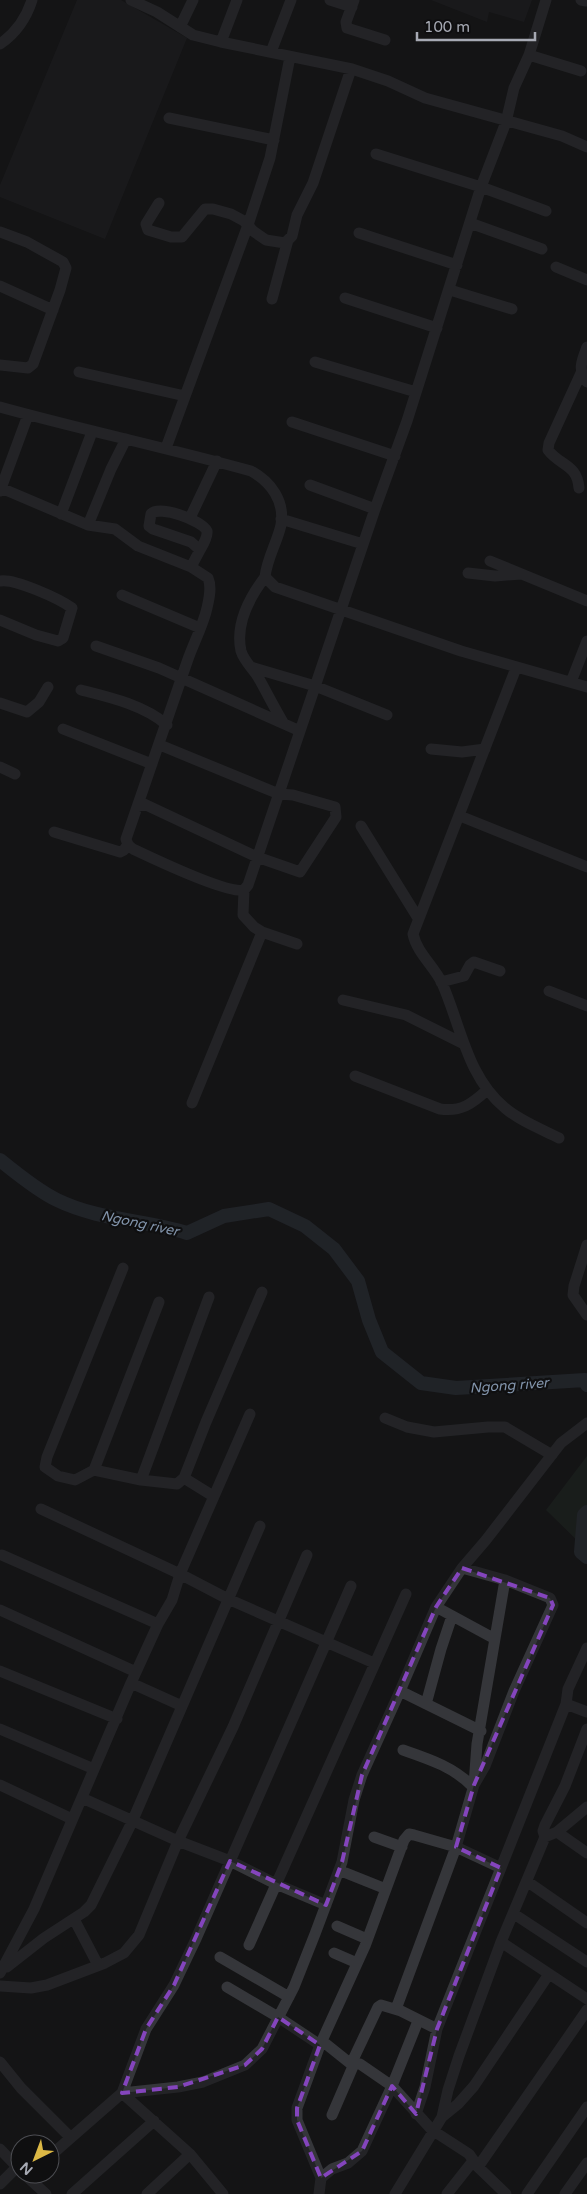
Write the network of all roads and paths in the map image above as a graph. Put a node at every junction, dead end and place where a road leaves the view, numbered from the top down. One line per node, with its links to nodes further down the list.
1 (32, 0): 12 (street)
2 (131, 0): 9 (street)
3 (193, 0): 9 (street)
4 (237, 0): 11 (street)
5 (290, 0): 13 (street)
6 (330, 0): 8 (street)
7 (546, 0): 14 (street)
8 (353, 3): 10 (street)
9 (180, 27): 11 (street)
10 (385, 40)
11 (221, 42): 13 (street)
12 (0, 44)
13 (271, 52): 15 (street)
14 (529, 55): 17 (street); 19 (street)
15 (290, 57): 16 (street); 20 (street)
16 (351, 69): 19 (street); 30 (street)
17 (581, 71)
18 (168, 118): 20 (street)
19 (506, 122): 21 (street); 23 (street)
20 (274, 140): 27 (street)
21 (587, 148)
22 (376, 154): 23 (street)
23 (481, 187): 25 (street); 26 (street)
24 (159, 203): 27 (street)
25 (546, 211)
26 (470, 224): 31 (street); 32 (street)
27 (248, 225): 30 (street); 48 (street)
28 (0, 232): 40 (street)
29 (359, 233): 32 (street)
30 (288, 240): 38 (street)
31 (542, 249)
32 (457, 265): 36 (street)
33 (556, 266): 34 (street)
34 (587, 280)
35 (0, 286): 40 (street)
36 (450, 290): 39 (street); 41 (street)
37 (345, 298): 41 (street)
38 (272, 299)
39 (512, 309)
40 (53, 310): 44 (street)
41 (437, 328): 47 (street)
42 (587, 347): 46 (street)
43 (315, 362): 47 (street)
44 (0, 365)
45 (79, 372): 48 (street)
46 (584, 377): 59 (street)
47 (416, 392): 55 (street)
48 (185, 396): 54 (street)
49 (0, 407): 50 (street)
50 (28, 415): 52 (street); 57 (street)
51 (292, 422): 55 (street)
52 (92, 432): 53 (street); 62 (street)
53 (126, 439): 54 (street); 65 (street)
54 (166, 448): 56 (street)
55 (395, 456): 61 (street)
56 (217, 461): 63 (street); 64 (street)
57 (4, 467): 60 (street)
58 (310, 485): 61 (street)
59 (579, 488)
60 (1, 489): 62 (street)
61 (375, 509): 66 (street)
62 (61, 514): 65 (street)
63 (190, 518): 67 (street); 67 (street)
64 (281, 518): 66 (street); 72 (street)
65 (88, 525): 69 (street)
66 (363, 544): 76 (street)
67 (200, 550): 69 (street)
68 (490, 561): 71 (street)
69 (191, 567): 78 (street)
70 (468, 573): 71 (street)
71 (523, 574): 75 (street)
72 (265, 577): 76 (street); 81 (street)
73 (0, 581): 77 (street)
74 (122, 595): 78 (street)
75 (587, 600)
76 (342, 609): 82 (street); 85 (street)
77 (0, 620)
78 (200, 628): 83 (street)
79 (587, 640): 84 (street)
80 (96, 646): 83 (street)
81 (251, 667): 85 (street); 91 (street)
82 (516, 668): 84 (street); 97 (street)
83 (181, 678): 91 (street); 92 (street)
84 (571, 682): 87 (street)
85 (315, 686): 90 (street); 94 (street)
86 (48, 687): 89 (street)
87 (587, 687)
88 (81, 690): 92 (street)
89 (0, 703)
90 (387, 715)
91 (284, 724): 94 (street)
92 (167, 725): 95 (street)
93 (63, 729): 98 (street)
94 (300, 731): 101 (street)
95 (160, 745): 98 (street); 101 (street)
96 (431, 749): 97 (street)
97 (485, 749): 103 (street)
98 (152, 764): 102 (street)
99 (0, 767): 100 (street)
100 (16, 774)
101 (279, 794): 107 (street); 107 (street)
102 (137, 807): 106 (street); 107 (street)
103 (460, 816): 108 (street); 110 (street)
104 (361, 826): 110 (street)
105 (54, 832): 106 (street)
106 (128, 844): 109 (street)
107 (257, 857): 109 (street)
108 (587, 866)
109 (244, 890): 111 (street)
110 (418, 918): 114 (street)
111 (262, 932): 112 (street); 121 (street)
112 (297, 944)
113 (500, 971): 114 (street)
114 (441, 982): 118 (street)
115 (549, 991): 117 (street)
116 (343, 1000): 118 (street)
117 (587, 1006)
118 (464, 1044): 120 (street)
119 (355, 1076): 120 (street)
120 (486, 1090): 122 (street)
121 (192, 1103)
122 (559, 1138)
123 (587, 1245): 128 (street)
124 (123, 1268): 133 (street)
125 (262, 1292): 134 (street)
126 (209, 1297): 135 (street)
127 (159, 1302): 133 (street)
128 (587, 1314)
129 (250, 1414): 136 (street)
130 (384, 1418): 132 (street)
131 (585, 1425): 132 (street)
132 (552, 1455): 141 (street)
133 (94, 1470): 135 (street)
134 (184, 1478): 135 (street); 136 (street)
135 (141, 1480)
136 (213, 1496): 142 (street)
137 (41, 1509): 142 (street)
138 (260, 1526): 146 (street)
139 (2, 1554): 151 (street)
140 (307, 1555): 150 (street)
141 (462, 1568): 143 (street); 147 (street)
142 (180, 1574): 146 (street); 151 (street)
143 (505, 1580): 152 (street); 170 (street)
144 (352, 1586): 153 (street)
145 (406, 1594): 155 (street)
146 (228, 1599): 150 (street); 161 (street)
147 (436, 1607): 149 (street); 158 (street)
148 (0, 1610): 157 (street)
149 (452, 1616): 152 (street); 159 (street)
150 (279, 1622): 153 (street); 178 (street)
151 (158, 1624): 157 (street)
152 (495, 1639): 166 (street)
153 (326, 1642): 155 (street); 182 (street)
154 (587, 1648): 160 (street)
155 (374, 1663): 186 (street)
156 (0, 1671): 163 (street)
157 (134, 1677): 161 (street); 163 (street)
158 (400, 1691): 159 (street); 188 (street)
159 (426, 1704): 166 (street)
160 (566, 1704): 162 (street); 183 (street)
161 (182, 1706): 174 (street)
162 (587, 1712)
163 (117, 1719): 168 (street)
164 (0, 1729): 168 (street)
165 (587, 1729): 177 (street)
166 (480, 1731): 170 (street)
167 (403, 1750): 170 (street)
168 (94, 1769): 171 (street)
169 (0, 1785): 173 (street)
170 (473, 1786): 180 (street)
171 (82, 1798): 173 (street); 174 (street)
172 (587, 1807): 175 (street)
173 (72, 1819): 190 (street)
174 (132, 1822): 178 (street); 190 (street)
175 (557, 1832): 177 (street); 181 (street)
176 (374, 1837): 179 (street)
177 (545, 1837): 185 (street)
178 (178, 1841): 182 (street); 200 (street)
179 (402, 1847): 180 (street); 187 (street)
180 (456, 1847): 183 (street); 206 (street)
181 (587, 1853)
182 (230, 1860): 186 (street); 215 (street)
183 (500, 1868): 210 (street)
184 (346, 1872): 187 (street)
185 (528, 1882): 189 (street); 191 (street)
186 (276, 1884): 188 (street); 195 (street)
187 (386, 1889): 193 (street)
188 (326, 1905): 204 (street)
189 (514, 1914): 194 (street); 198 (street)
190 (74, 1918): 200 (street)
191 (587, 1923)
192 (337, 1926): 193 (street)
193 (367, 1939): 199 (street)
194 (501, 1942): 201 (street); 219 (street)
195 (249, 1945)
196 (334, 1953): 199 (street)
197 (220, 1957): 204 (street)
198 (587, 1962)
199 (357, 1963): 211 (street)
200 (98, 1966): 202 (street)
201 (550, 1974): 205 (street); 219 (street)
202 (0, 1986)
203 (227, 1987): 208 (street)
204 (289, 1997): 208 (street)
205 (587, 1999)
206 (396, 2009): 209 (street); 213 (street)
207 (587, 2010): 228 (street)
208 (278, 2017): 211 (street); 215 (street)
209 (418, 2021): 210 (street); 214 (street)
210 (437, 2029): 217 (street)
211 (320, 2045): 213 (street); 229 (street)
212 (0, 2062): 222 (street)
213 (353, 2064): 214 (street); 218 (street)
214 (392, 2086): 217 (street); 229 (street)
215 (122, 2093): 220 (street); 222 (street)
216 (587, 2107): 239 (street)
217 (416, 2114): 221 (street)
218 (332, 2115)
219 (442, 2117): 221 (street)
220 (154, 2121): 225 (street); 234 (street)
221 (432, 2130): 228 (street); 237 (street)
222 (70, 2137): 223 (street)
223 (60, 2146)
224 (0, 2149): 226 (street)
225 (190, 2154): 232 (street); 235 (street)
226 (10, 2159)
227 (587, 2163): 240 (street)
228 (476, 2164): 231 (street); 238 (street)
229 (321, 2178): 236 (street)
230 (36, 2184): 233 (street)
231 (502, 2192)
232 (221, 2193)
233 (46, 2194)
234 (72, 2194)
235 (147, 2194)
236 (320, 2194)
237 (395, 2194)
238 (447, 2194)
239 (527, 2194)
240 (565, 2194)

